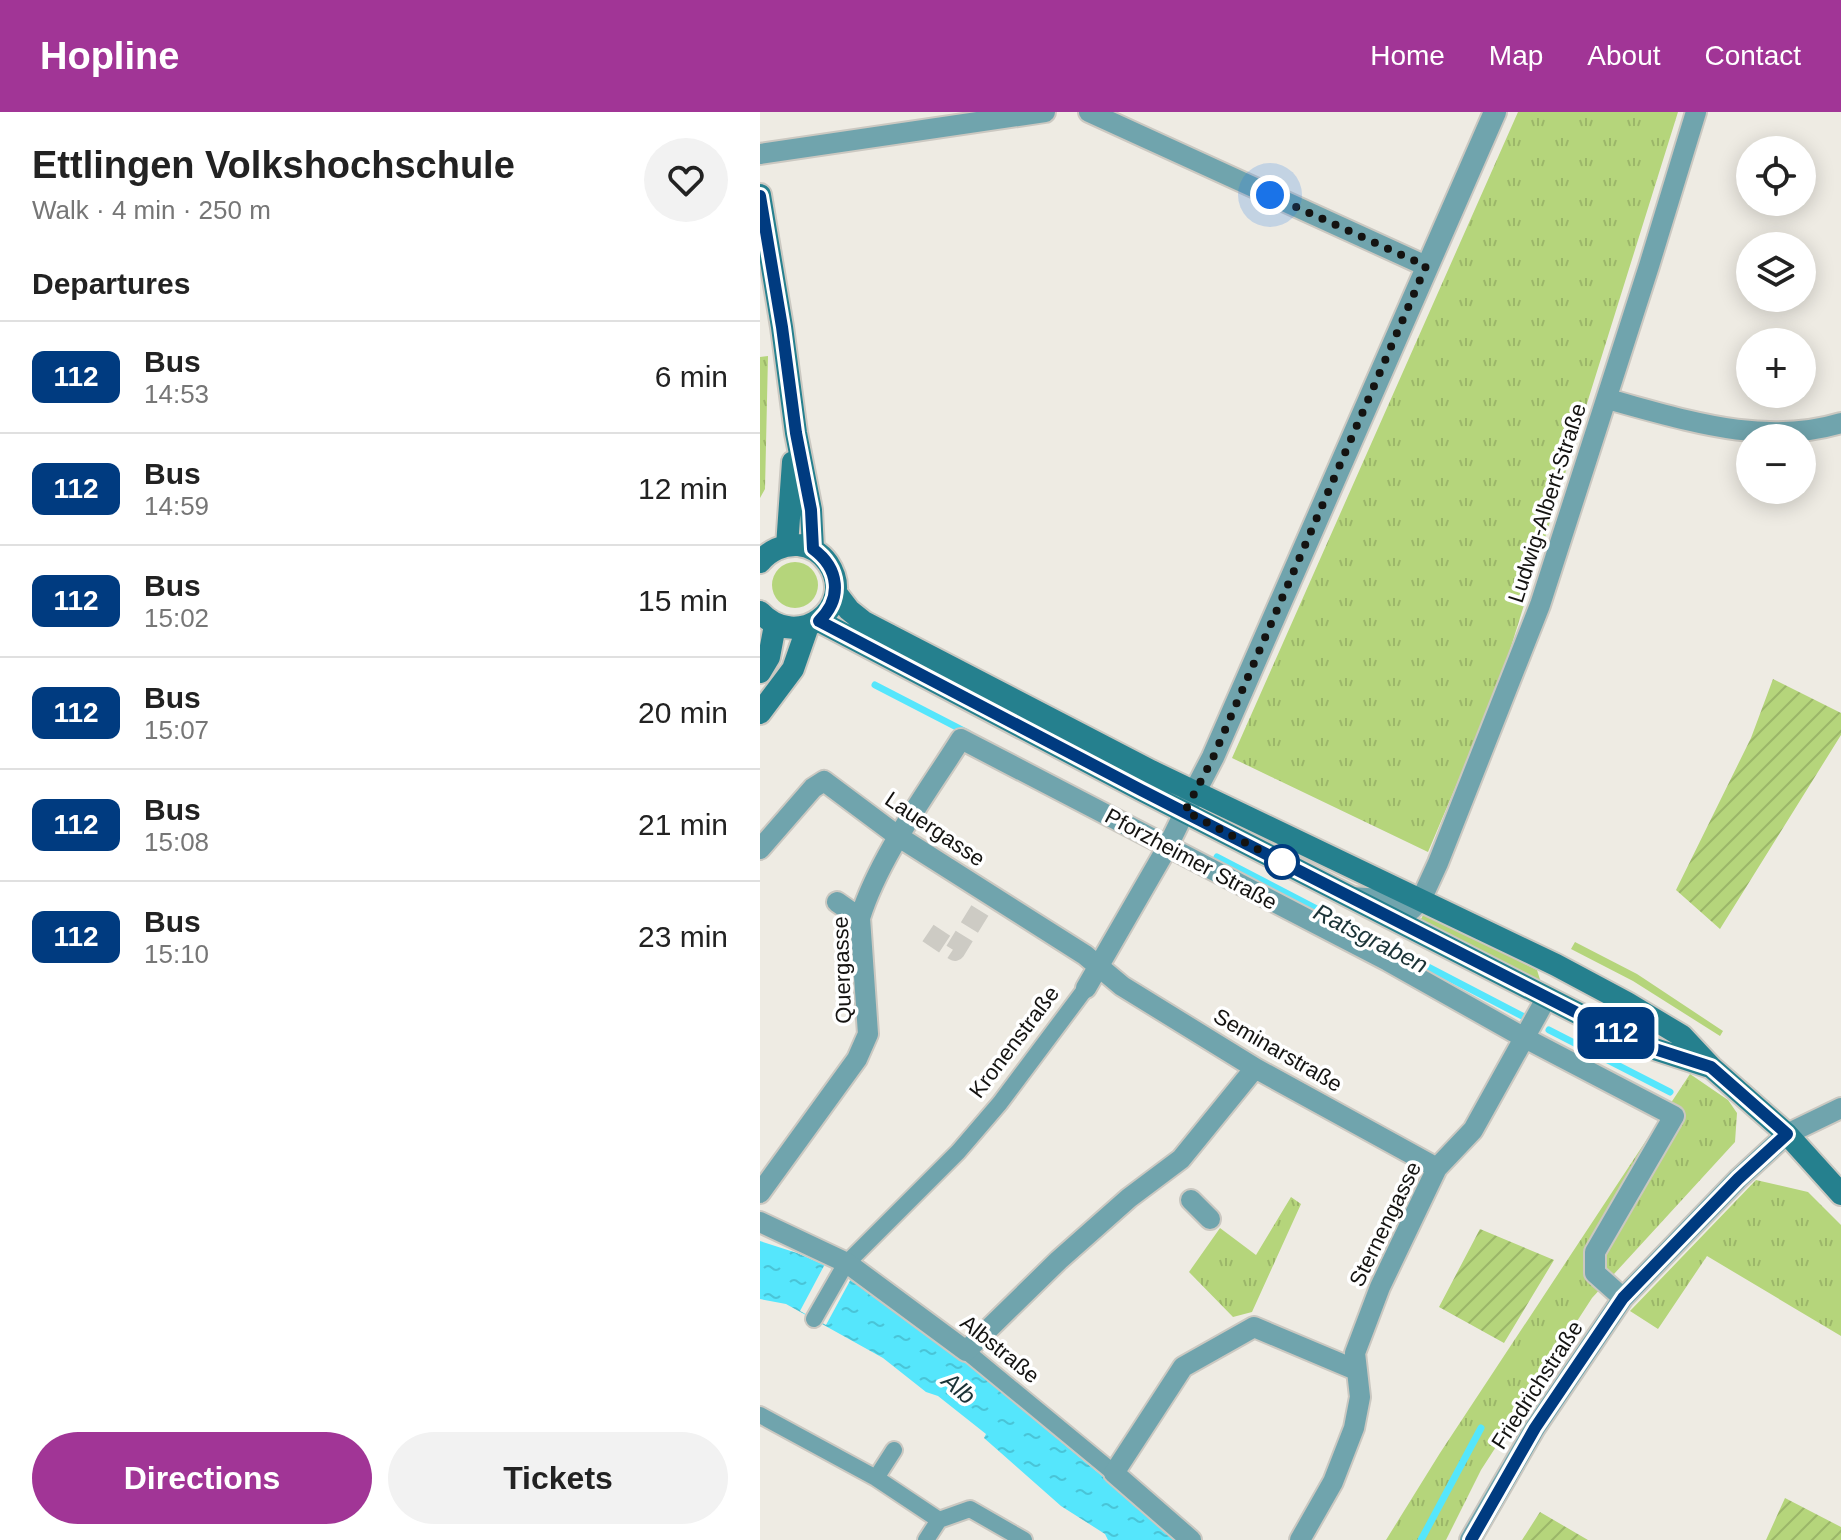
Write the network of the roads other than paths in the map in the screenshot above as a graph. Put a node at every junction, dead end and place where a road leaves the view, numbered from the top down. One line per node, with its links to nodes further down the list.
1 (1045, 112): 5 (street)
2 (1089, 112): 7 (street)
3 (1495, 112): 7 (street)
4 (1696, 112): 8 (street, Ludwig-Albert-Straße)
5 (760, 154)
6 (760, 195): 10 (main road)
7 (1426, 266): 20 (street)
8 (1607, 399): 9 (street); 25 (street, Ludwig-Albert-Straße)
9 (1841, 423)
10 (796, 433): 11 (main road); 12 (main road)
11 (787, 546): 12 (main road); 13 (main road)
12 (813, 549): 14 (main road)
13 (760, 562)
14 (836, 593): 16 (main road); 20 (main road, Pforzheimer Straße)
15 (768, 618): 16 (main road); 17 (main road)
16 (813, 624): 18 (main road); 20 (main road, Pforzheimer Straße)
17 (760, 672)
18 (760, 713)
19 (961, 739): 21 (street, Quergasse); 22 (street, Pforzheimer Straße)
20 (1190, 802): 22 (street, Kronenstraße); 24 (main road, Pforzheimer Straße); 25 (main road, Pforzheimer Straße)
21 (899, 837): 23 (street, Lauergasse); 27 (street, Quergasse); 28 (street, Lauergasse)
22 (1168, 846): 28 (street, Kronenstraße); 31 (street, Pforzheimer Straße)
23 (760, 849)
24 (1349, 897): 25 (street, Pforzheimer Straße); 30 (main road, Pforzheimer Straße)
25 (1421, 900): 32 (main road, Pforzheimer Straße)
26 (837, 902): 27 (street)
27 (860, 918): 37 (street, Quergasse)
28 (1100, 966): 29 (street, Kronenstraße); 33 (street, Seminarstraße)
29 (1086, 988): 42 (street, Kronenstraße)
30 (1547, 997): 31 (street, Sternengasse); 32 (main road, Pforzheimer Straße)
31 (1523, 1037): 36 (street, Sternengasse); 43 (street, Pforzheimer Straße)
32 (1711, 1067): 35 (main road, Pforzheimer Straße)
33 (1255, 1068): 36 (street, Seminarstraße); 45 (street)
34 (1841, 1108): 35 (street, Friedrichstraße)
35 (1787, 1134): 38 (main road, Pforzheimer Straße); 43 (street, Friedrichstraße)
36 (1437, 1168): 46 (street, Sternengasse)
37 (760, 1193)
38 (1841, 1194)
39 (1191, 1200): 40 (street)
40 (1210, 1219)
41 (760, 1222): 42 (street, Albstraße)
42 (844, 1267): 44 (street, Kronenstraße); 45 (street, Albstraße)
43 (1623, 1298): 56 (street, Friedrichstraße)
44 (814, 1319)
45 (966, 1351): 49 (street, Albstraße)
46 (1356, 1370): 49 (street); 55 (street, Sternengasse)
47 (762, 1420): 50 (street)
48 (894, 1450): 50 (street)
49 (1114, 1473): 54 (street, Albstraße)
50 (876, 1478): 51 (street)
51 (939, 1520): 52 (street); 53 (street)
52 (926, 1540)
53 (1024, 1540)
54 (1191, 1540)
55 (1300, 1540)
56 (1470, 1540)

